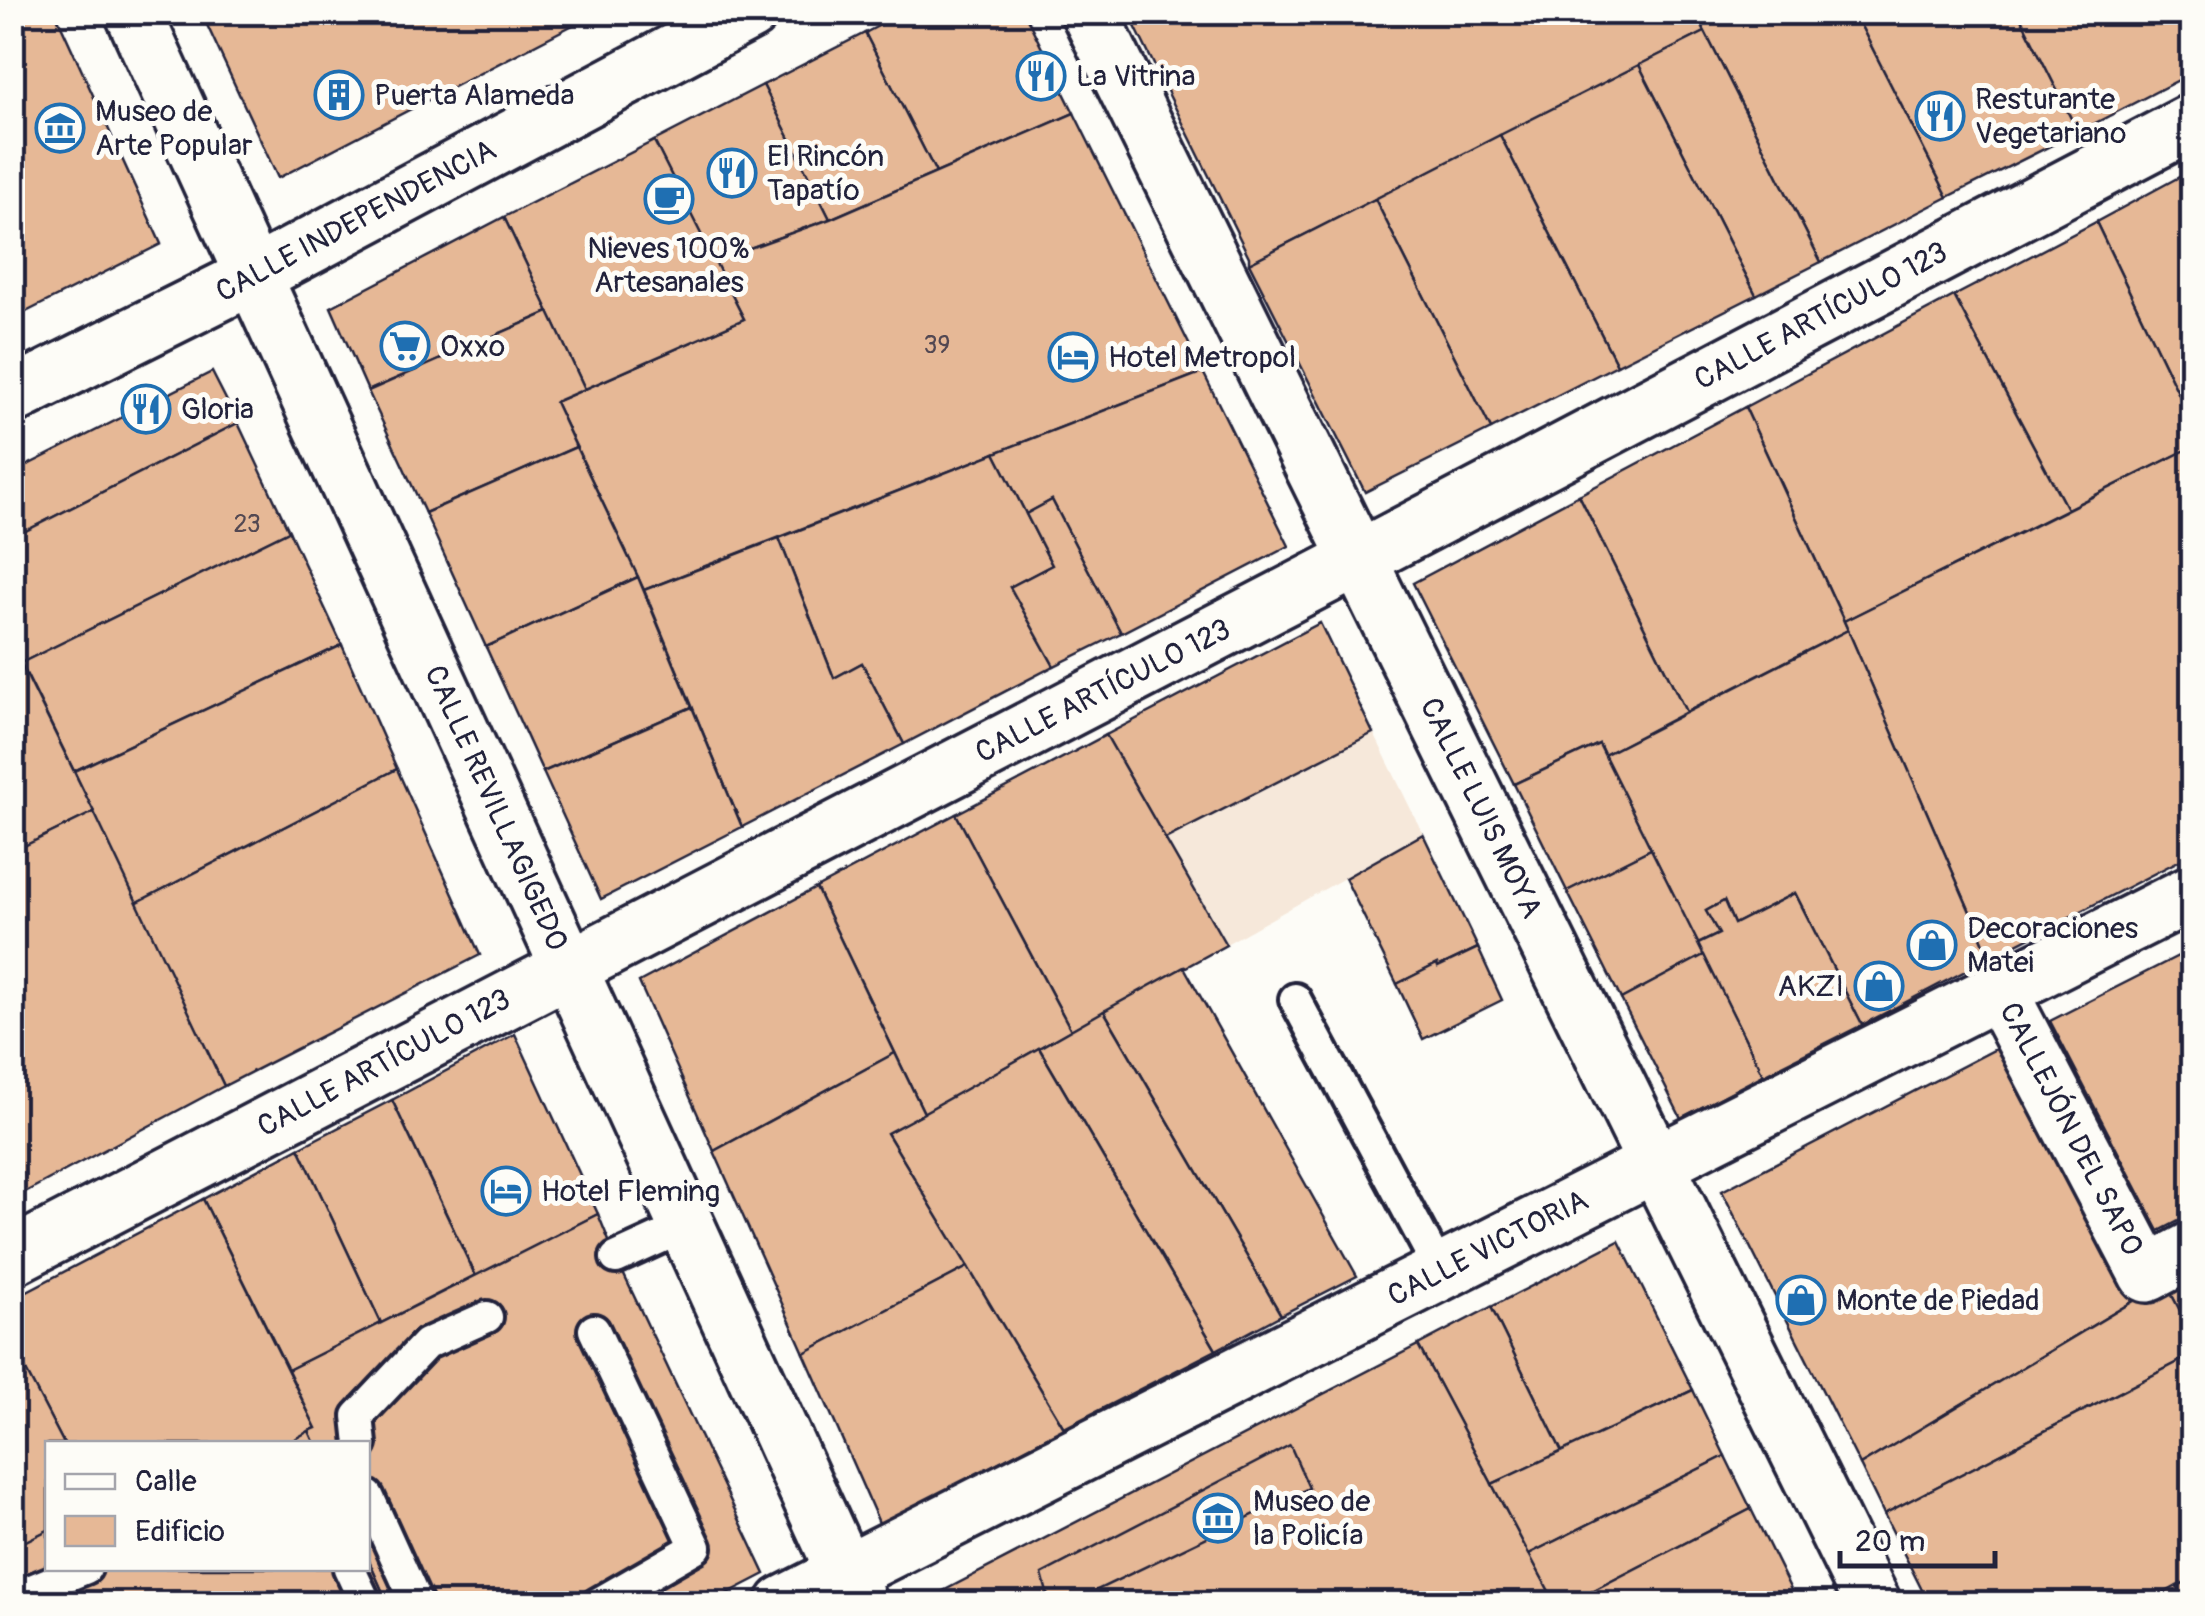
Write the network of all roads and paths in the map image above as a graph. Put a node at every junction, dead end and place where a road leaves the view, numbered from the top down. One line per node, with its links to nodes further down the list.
1 (133, 12): 5 (street, CALLE REVILLAGIGEDO)
2 (750, 12): 5 (street, CALLE INDEPENDENCIA)
3 (1089, 12): 7 (street, CALLE LUIS MOYA)
4 (2192, 122): 7 (street, CALLE ARTÍCULO 123)
5 (255, 275): 6 (street, CALLE INDEPENDENCIA); 9 (street, CALLE REVILLAGIGEDO)
6 (12, 396)
7 (1358, 559): 9 (street, CALLE ARTÍCULO 123); 12 (street, CALLE LUIS MOYA)
8 (2192, 893): 10 (street, CALLE VICTORIA)
9 (568, 968): 13 (street, CALLE REVILLAGIGEDO); 15 (street, CALLE ARTÍCULO 123)
10 (2000, 991): 12 (street, CALLE VICTORIA); 14 (street, CALLEJÓN DEL SAPO)
11 (1294, 999): 17 (lane)
12 (1656, 1164): 17 (street, CALLE VICTORIA); 30 (street, CALLE LUIS MOYA)
13 (686, 1226): 16 (lane); 24 (street, CALLE REVILLAGIGEDO)
14 (2192, 1250)
15 (12, 1257)
16 (616, 1258)
17 (1441, 1272): 24 (street, CALLE VICTORIA)
18 (487, 1317): 20 (lane)
19 (594, 1330): 28 (lane)
20 (361, 1441)
21 (370, 1500): 27 (lane)
22 (79, 1571): 25 (lane)
23 (350, 1571): 26 (lane)
24 (852, 1588): 29 (street, CALLE VICTORIA)
25 (12, 1598)
26 (366, 1604)
27 (418, 1604)
28 (597, 1604)
29 (784, 1604)
30 (1873, 1604)

